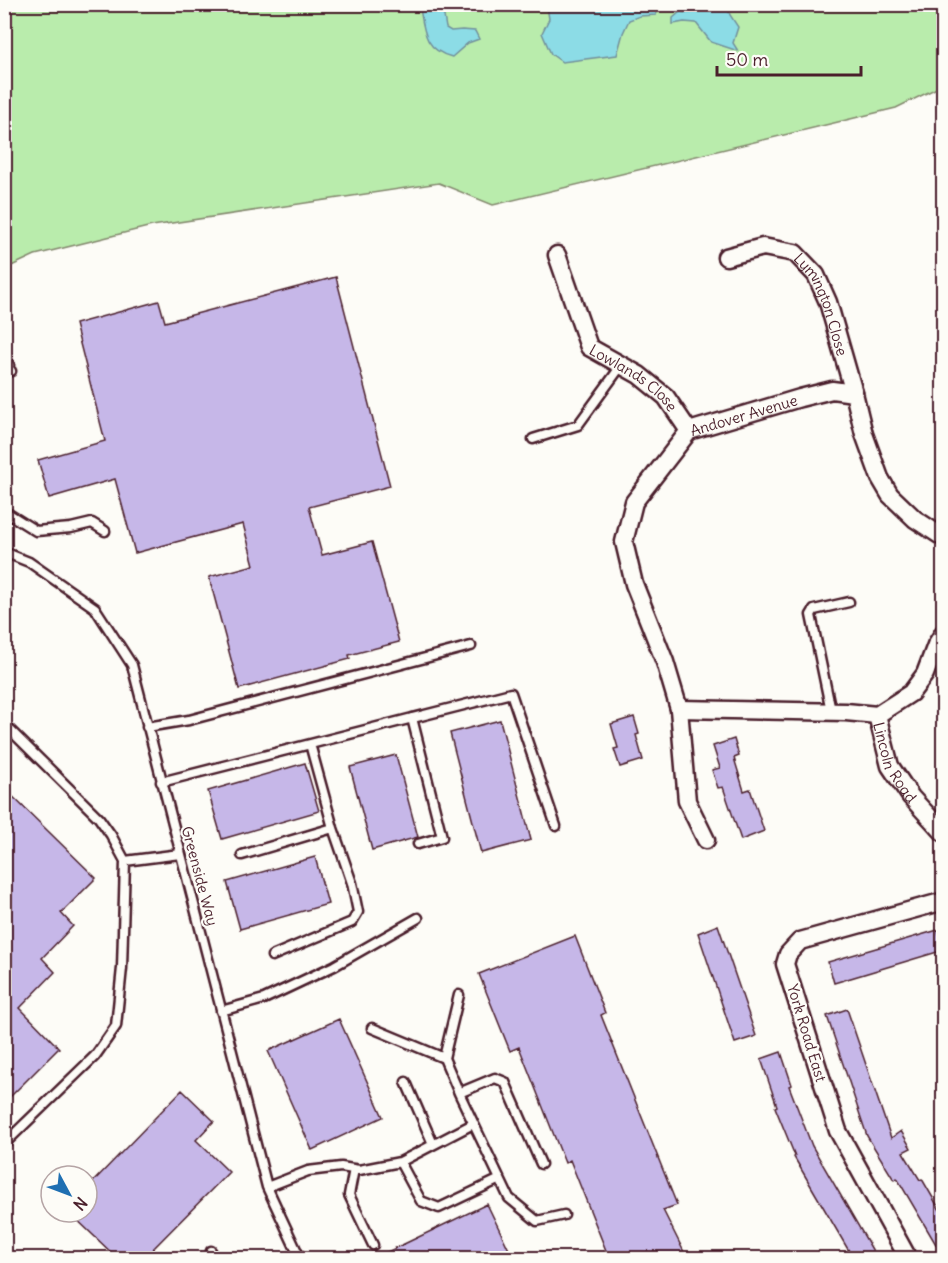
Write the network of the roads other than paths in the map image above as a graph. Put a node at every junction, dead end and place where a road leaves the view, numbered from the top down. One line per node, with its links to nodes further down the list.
1 (557, 255): 4 (street, Lowlands Close)
2 (726, 257): 6 (street, Lymington Close)
3 (4, 352): 5 (lane)
4 (621, 366): 7 (street, Lowlands Close); 8 (lane)
5 (8, 370)
6 (854, 393): 7 (street, Andover Avenue); 11 (street)
7 (689, 432): 16 (street, Andover Avenue)
8 (533, 439)
9 (4, 511): 10 (lane)
10 (105, 531)
11 (944, 538)
12 (4, 552): 21 (lane, Greenside Way)
13 (849, 602): 17 (lane)
14 (944, 632): 18 (street)
15 (471, 646): 21 (lane)
16 (679, 709): 17 (street); 27 (street, Andover Avenue)
17 (831, 711): 18 (street)
18 (877, 715): 26 (street, Lincoln Road)
19 (411, 718): 22 (lane); 24 (lane); 28 (lane)
20 (4, 724): 31 (lane)
21 (147, 727): 23 (lane, Greenside Way)
22 (310, 744): 23 (lane); 25 (lane)
23 (162, 782): 29 (lane, Greenside Way)
24 (556, 826)
25 (333, 828): 30 (lane); 34 (lane)
26 (944, 833)
27 (705, 840)
28 (418, 844)
29 (180, 854): 31 (lane); 36 (lane, Greenside Way)
30 (242, 855)
31 (125, 861): 42 (lane)
32 (944, 901): 52 (street, York Road East)
33 (418, 918): 36 (lane)
34 (272, 956)
35 (459, 995): 38 (lane)
36 (221, 1011): 48 (lane, Greenside Way)
37 (372, 1028): 38 (lane)
38 (444, 1058): 40 (lane)
39 (406, 1082): 43 (lane)
40 (459, 1093): 41 (lane); 45 (lane)
41 (473, 1124): 43 (lane); 47 (lane)
42 (4, 1144)
43 (433, 1144): 44 (lane)
44 (400, 1162): 46 (lane); 47 (lane)
45 (541, 1164)
46 (354, 1169): 48 (lane); 50 (lane)
47 (500, 1179): 49 (lane)
48 (267, 1187): 51 (lane, Greenside Way)
49 (564, 1215)
50 (373, 1245)
51 (300, 1258)
52 (908, 1258)

